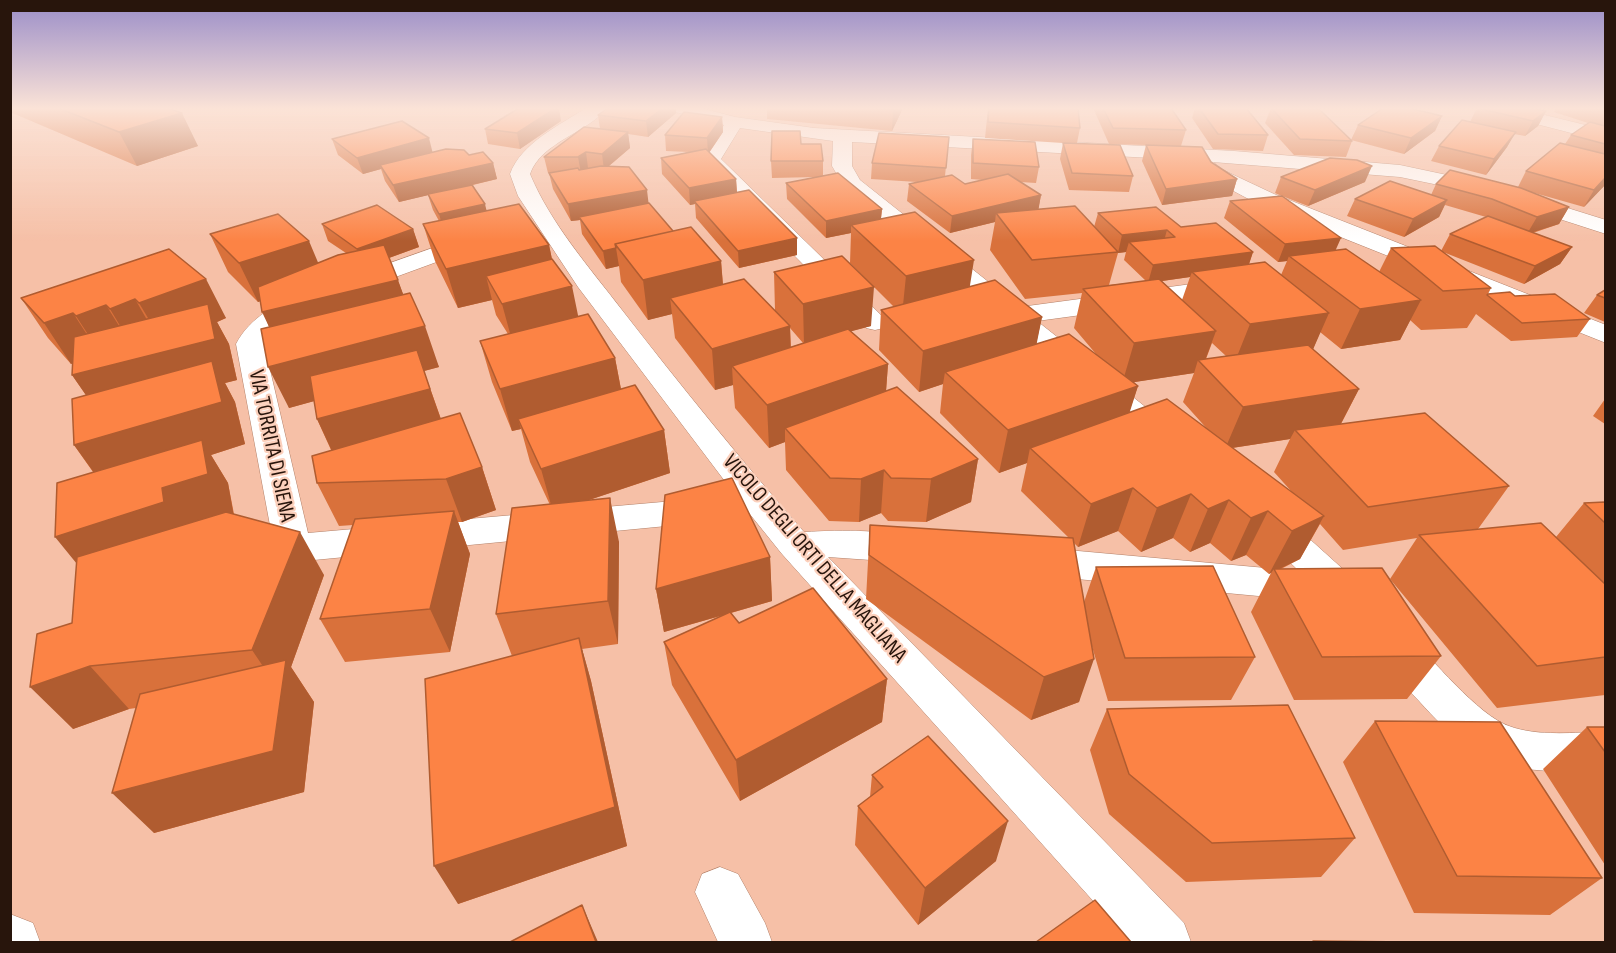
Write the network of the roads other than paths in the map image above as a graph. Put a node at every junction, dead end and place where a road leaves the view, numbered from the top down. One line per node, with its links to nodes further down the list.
1 (536, 152): 6 (street, VICOLO DEGLI ORTI DELLA MAGLIANA)
2 (716, 152): 12 (street)
3 (842, 152): 11 (street)
4 (1147, 152): 5 (street)
5 (1194, 155): 7 (street); 8 (street)
6 (518, 226): 15 (street, VICOLO DEGLI ORTI DELLA MAGLIANA); 15 (street, VIA TORRITA DI SIENA)
7 (1605, 227)
8 (1424, 261): 9 (street); 13 (street)
9 (1377, 267)
10 (1248, 285): 11 (street)
11 (1012, 316): 14 (street)
12 (875, 322)
13 (1605, 335)
14 (1184, 453)
15 (761, 506): 17 (street, VICOLO DEGLI ORTI DELLA MAGLIANA)
16 (1254, 510): 20 (street)
17 (795, 544): 18 (street); 26 (street, VICOLO DEGLI ORTI DELLA MAGLIANA)
18 (949, 553)
19 (997, 557): 20 (street)
20 (1343, 590): 21 (street)
21 (1605, 752)
22 (720, 892): 25 (street)
23 (10, 940): 24 (street)
24 (14, 942)
25 (746, 942)
26 (1165, 942)

